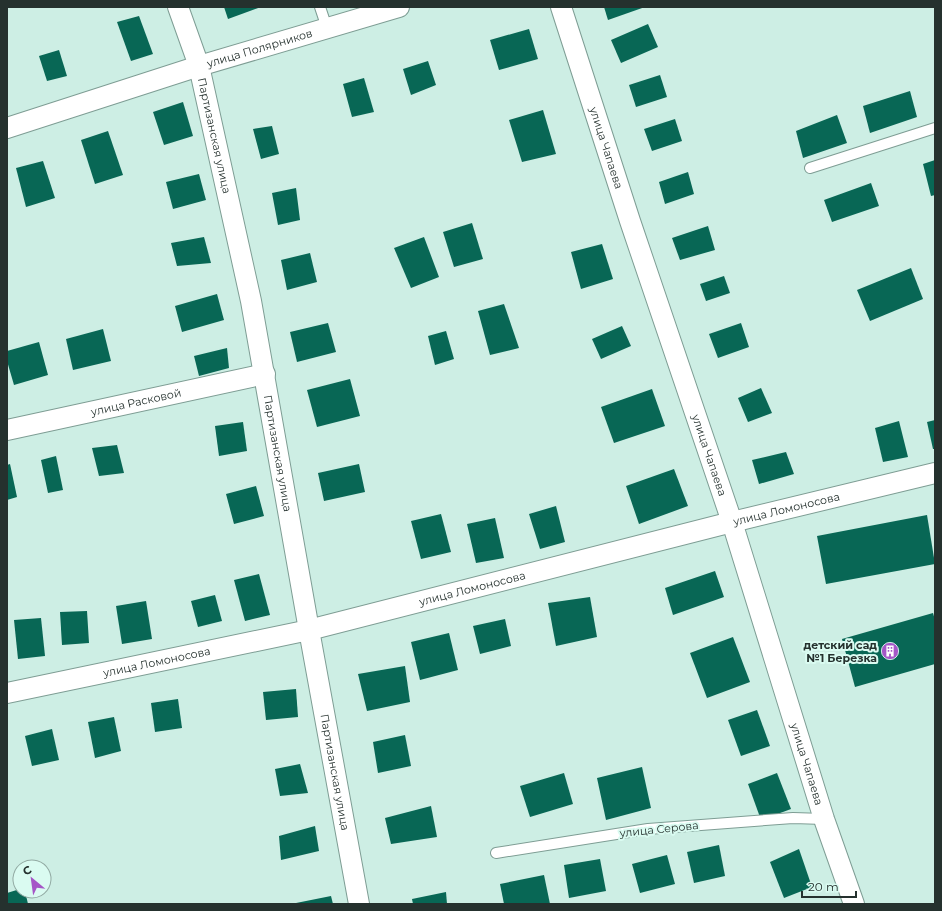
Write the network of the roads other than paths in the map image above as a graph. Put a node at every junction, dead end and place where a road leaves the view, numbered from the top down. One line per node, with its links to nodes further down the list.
1 (178, 7): 6 (street, Партизанская улица)
2 (320, 7): 5 (lane)
3 (398, 7): 5 (street, улица Полярников)
4 (561, 7): 13 (street, улица Чапаева)
5 (327, 28): 6 (street, улица Полярников)
6 (199, 66): 7 (street, улица Полярников); 10 (street, Партизанская улица)
7 (7, 128)
8 (935, 128): 9 (lane)
9 (810, 168)
10 (265, 374): 11 (street, улица Расковой); 14 (street, Партизанская улица)
11 (7, 430)
12 (935, 473): 13 (street, улица Ломоносова)
13 (732, 522): 14 (street, улица Ломоносова); 16 (street, улица Чапаева)
14 (309, 630): 15 (street, улица Ломоносова); 18 (street, Партизанская улица)
15 (7, 693)
16 (824, 819): 17 (lane, улица Серова); 19 (street, улица Чапаева)
17 (496, 854)
18 (359, 904)
19 (854, 904)

